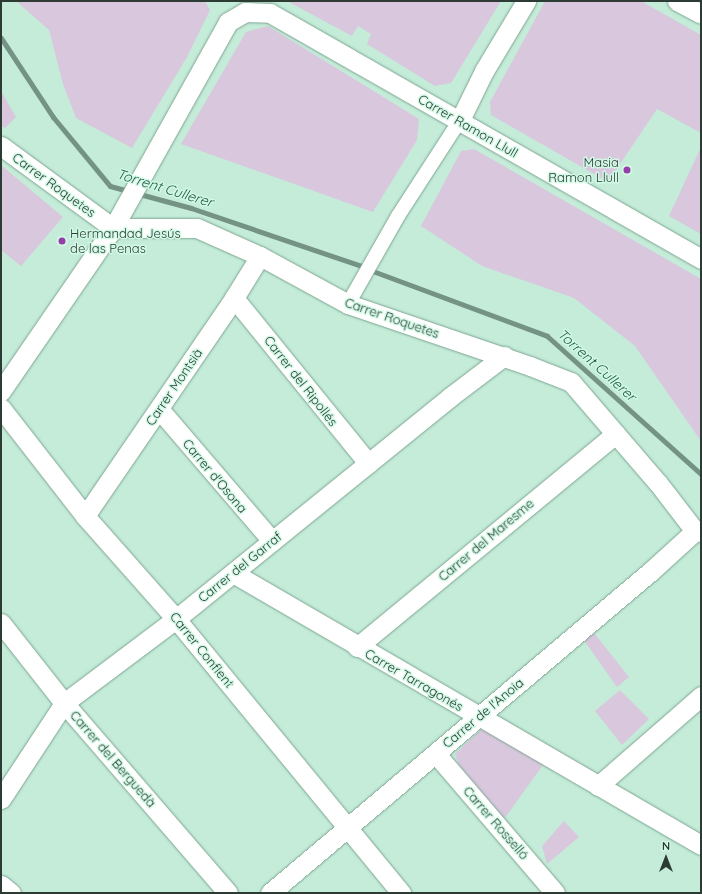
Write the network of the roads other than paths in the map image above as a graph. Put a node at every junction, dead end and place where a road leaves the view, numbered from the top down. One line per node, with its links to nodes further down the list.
1 (526, 1): 5 (street)
2 (677, 1): 4 (street)
3 (243, 5): 5 (street, Carrer Ramon Llull); 7 (street)
4 (701, 14)
5 (460, 120): 9 (street, Carrer Ramon Llull); 11 (street)
6 (1, 146): 7 (street, Carrer Roquetes)
7 (113, 228): 8 (street, Carrer Roquetes); 13 (street)
8 (260, 256): 10 (street, Carrer Montsià); 11 (street, Carrer Roquetes)
9 (701, 259)
10 (234, 298): 15 (street, Carrer Montsià); 17 (street, Carrer del Ripollés)
11 (348, 304): 12 (street, Carrer Roquetes)
12 (504, 356): 16 (street, Carrer Roquetes); 17 (street, Carrer del Garraf)
13 (1, 391)
14 (1, 408): 18 (street, Carrer Conflent)
15 (159, 410): 18 (street, Carrer Montsià); 20 (street, Carrer d'Osona)
16 (615, 434): 19 (street, Carrer Roquetes); 24 (street, Carrer del Maresme)
17 (368, 463): 20 (street, Carrer del Garraf)
18 (85, 516): 22 (street, Carrer Conflent)
19 (698, 532): 27 (street, Carrer de l'Anoia)
20 (272, 541): 21 (street, Carrer del Garraf)
21 (234, 573): 22 (street, Carrer del Garraf); 24 (street, Carrer Tarragonés)
22 (176, 619): 26 (street, Carrer del Garraf); 31 (street, Carrer Conflent)
23 (1, 623): 26 (street, Carrer del Berguedà)
24 (358, 647): 27 (street, Carrer Tarragonés)
25 (701, 696): 29 (street)
26 (64, 702): 30 (street, Carrer del Garraf); 35 (street, Carrer del Berguedà)
27 (478, 717): 28 (street, Carrer de l'Anoia); 29 (street, Carrer Tarragonés)
28 (436, 754): 31 (street, Carrer de l'Anoia); 38 (street, Carrer Rosselló)
29 (598, 786): 32 (street, Carrer Tarragonés)
30 (1, 799)
31 (346, 828): 36 (street, Carrer de l'Anoia); 37 (street, Carrer Conflent)
32 (701, 844)
33 (1, 885): 34 (street)
34 (11, 893)
35 (228, 893)
36 (270, 893)
37 (401, 893)
38 (555, 893)

